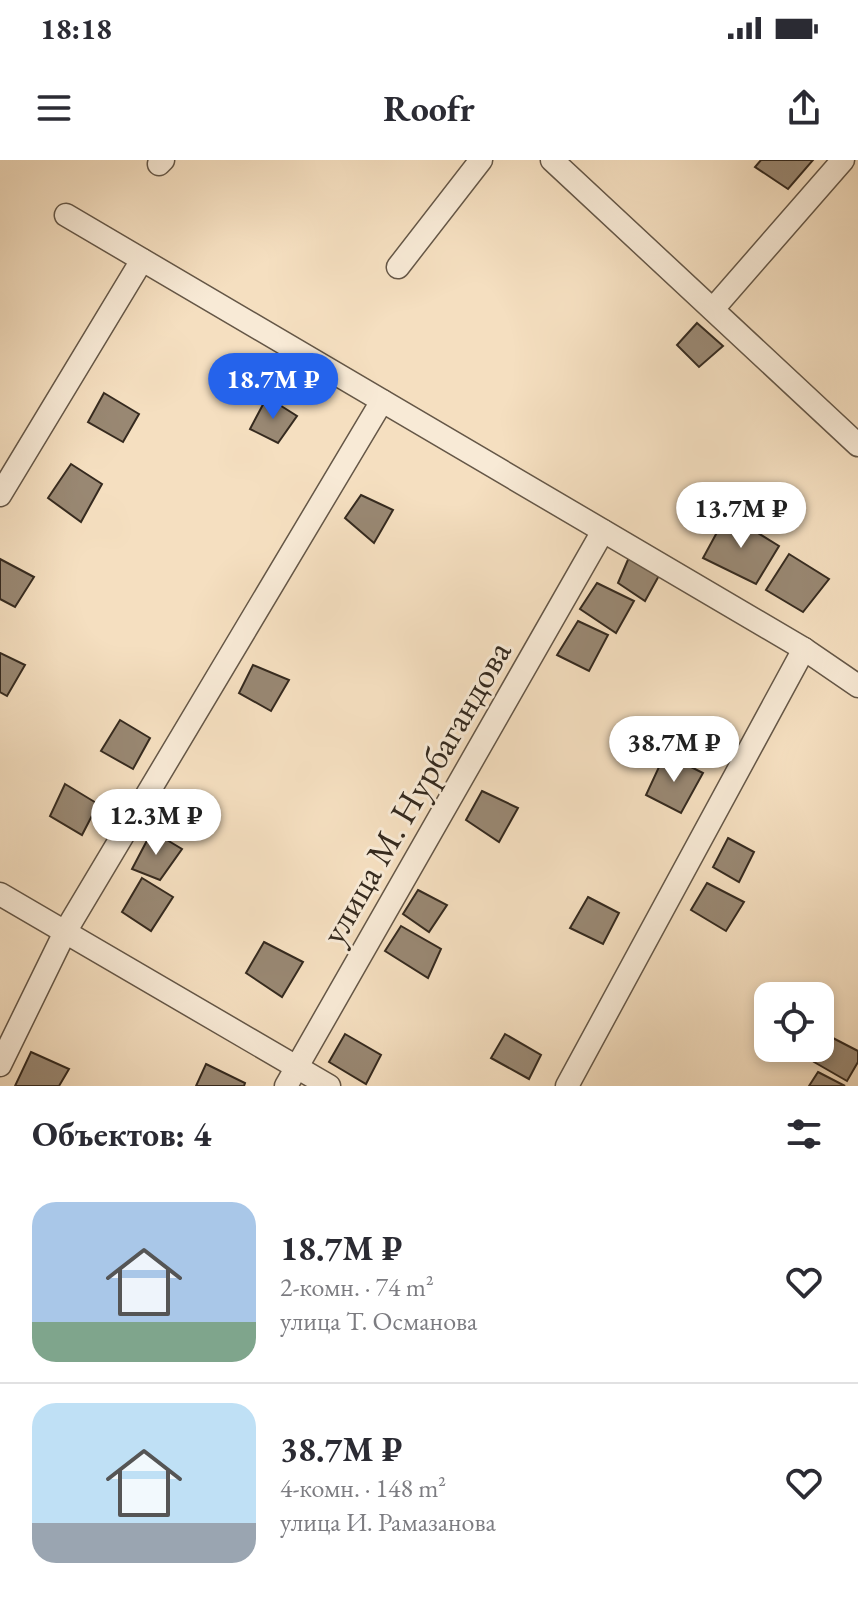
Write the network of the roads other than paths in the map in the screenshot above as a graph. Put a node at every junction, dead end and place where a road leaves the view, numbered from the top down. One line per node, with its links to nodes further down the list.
1 (481, 160): 6 (street)
2 (552, 160): 7 (street)
3 (843, 160): 7 (street)
4 (66, 215): 5 (street)
5 (142, 260): 8 (street); 10 (street)
6 (398, 267)
7 (713, 309): 9 (street)
8 (382, 401): 11 (street); 15 (street)
9 (858, 445)
10 (0, 495)
11 (603, 531): 12 (street); 17 (street, улица М. Нурбагандова)
12 (804, 649): 13 (street); 19 (street)
13 (858, 686)
14 (0, 894): 15 (street)
15 (65, 932): 16 (street); 17 (street)
16 (0, 1065)
17 (291, 1077): 18 (street)
18 (329, 1086)
19 (567, 1086)

